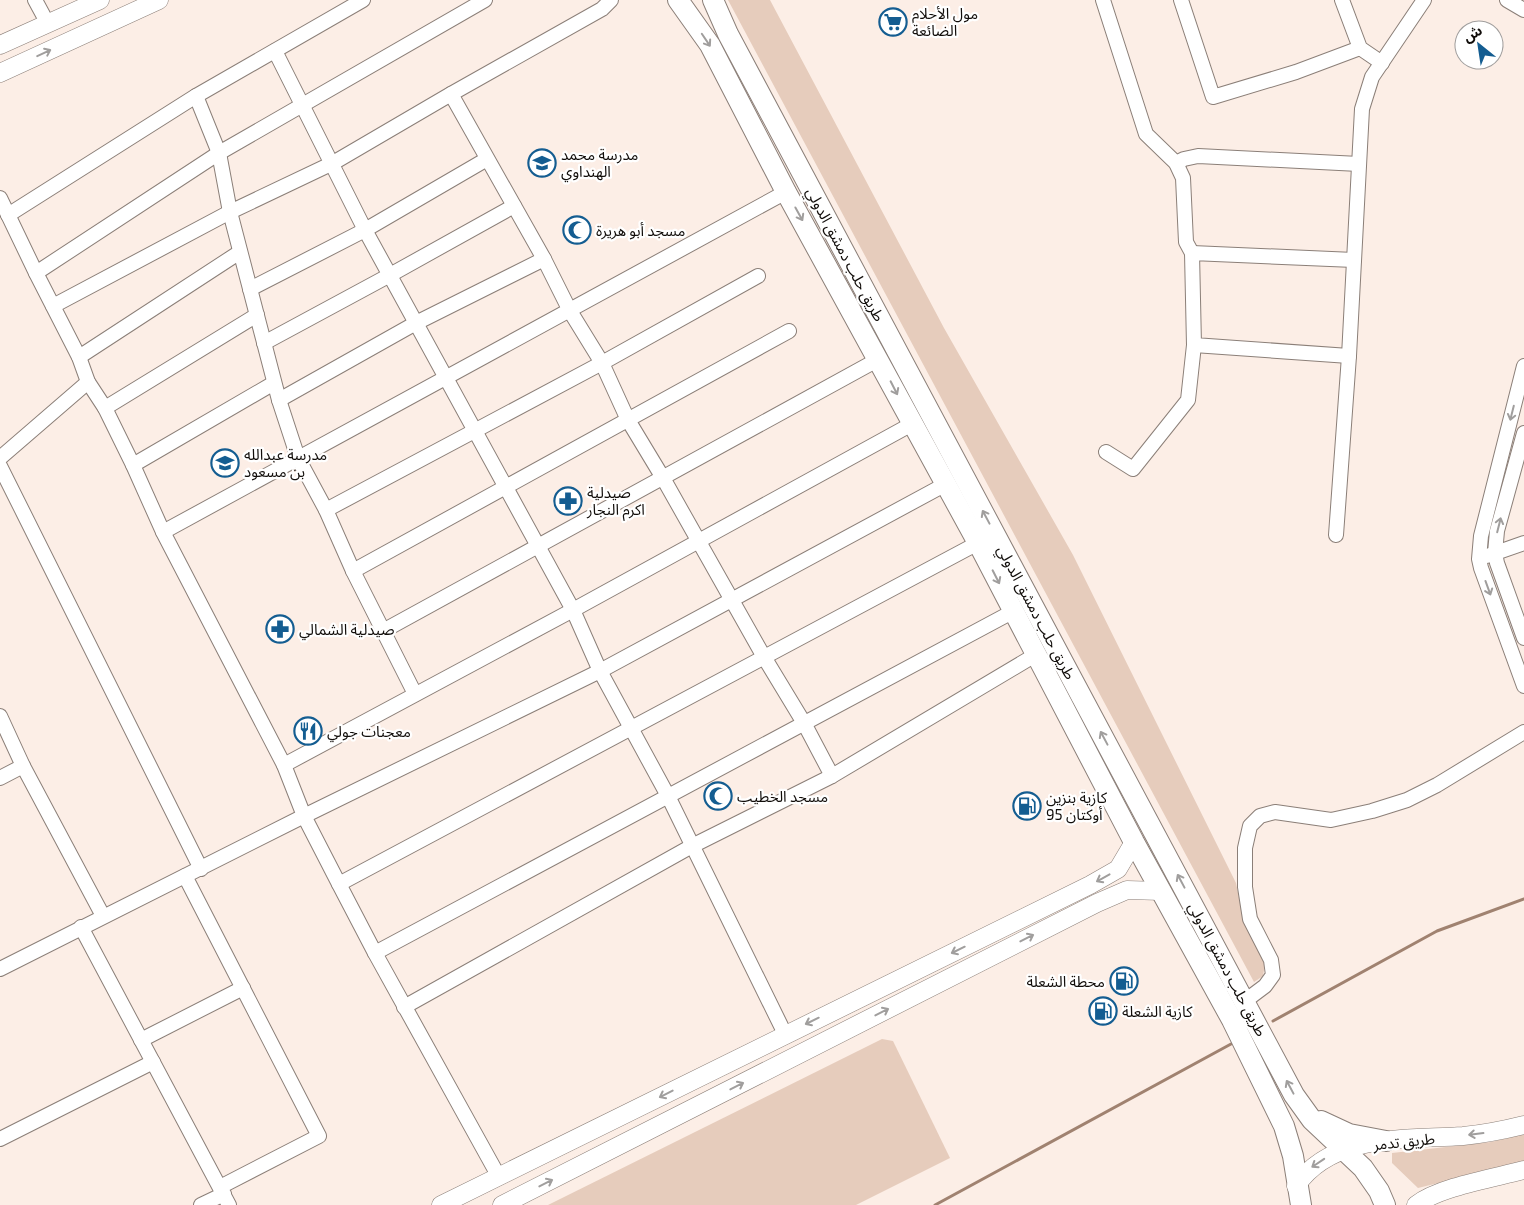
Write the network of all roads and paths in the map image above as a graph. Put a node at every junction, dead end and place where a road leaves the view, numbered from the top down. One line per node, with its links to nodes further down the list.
1 (35, 0): 15 (street)
2 (100, 0): 15 (main road)
3 (159, 0): 20 (main road, one-way to 3)
4 (363, 0): 18 (street)
5 (486, 0): 23 (street)
6 (678, 0): 29 (highway, طريق حلب دمشق الدولي, one-way to 29)
7 (714, 0): 113 (highway, طريق حلب دمشق الدولي, one-way to 7)
8 (1103, 0): 27 (street)
9 (1181, 0): 17 (street)
10 (1342, 0): 17 (street)
11 (1424, 0): 19 (street)
12 (1507, 0): 14 (street)
13 (602, 3): 21 (street)
14 (1524, 10)
15 (48, 24): 16 (main road)
16 (0, 45)
17 (1360, 48): 19 (street)
18 (275, 51): 22 (street); 23 (street)
19 (1382, 63): 28 (street)
20 (0, 73)
21 (451, 94): 25 (street); 26 (street)
22 (196, 96): 24 (street); 33 (street)
23 (303, 105): 24 (street); 26 (street)
24 (219, 153): 32 (street); 39 (street)
25 (487, 159): 31 (street); 34 (street)
26 (332, 163): 32 (street); 34 (street)
27 (1176, 163): 28 (street); 36 (street)
28 (1359, 164): 38 (street)
29 (786, 192): 44 (street); 52 (highway, طريق حلب دمشق الدولي, one-way to 52)
30 (0, 198): 33 (street)
31 (514, 206): 37 (street); 40 (street)
32 (230, 212): 35 (street); 43 (street)
33 (8, 215): 39 (street)
34 (365, 230): 40 (street); 42 (street)
35 (240, 252): 42 (street); 51 (street)
36 (1192, 253): 38 (street); 49 (street)
37 (544, 259): 44 (street); 46 (street)
38 (1354, 260): 50 (street)
39 (36, 273): 43 (street)
40 (390, 275): 46 (street); 48 (street)
41 (758, 276): 53 (street)
42 (250, 289): 45 (street)
43 (53, 306): 51 (street)
44 (570, 311): 53 (street); 55 (street)
45 (257, 315): 48 (street); 59 (street)
46 (416, 323): 55 (street); 58 (street)
47 (789, 331): 60 (street)
48 (264, 343): 57 (street)
49 (1194, 346): 50 (street); 64 (street)
50 (1349, 356): 74 (street)
51 (79, 357): 56 (street)
52 (879, 359): 61 (highway, طريق حلب دمشق الدولي, one-way to 61); 69 (street)
53 (602, 363): 60 (street); 62 (street)
54 (1524, 366): 80 (street, one-way to 80)
55 (446, 378): 62 (street); 66 (street)
56 (88, 382): 59 (street); 65 (street)
57 (274, 383): 58 (street); 67 (street)
58 (279, 400): 66 (street)
59 (105, 408): 67 (street)
60 (628, 420): 69 (street); 71 (street)
61 (912, 424): 70 (highway, طريق حلب دمشق الدولي); 75 (street)
62 (474, 430): 71 (street); 72 (street)
63 (1524, 433): 79 (street, one-way to 63)
64 (1106, 452)
65 (0, 458)
66 (298, 458): 72 (street); 73 (street)
67 (132, 465): 73 (street)
68 (0, 466): 104 (street)
69 (663, 478): 75 (street); 78 (street)
70 (946, 484): 76 (highway, طريق حلب دمشق الدولي); 82 (street)
71 (506, 487): 78 (street); 81 (street)
72 (326, 510): 81 (street)
73 (163, 532): 96 (street)
74 (1336, 535)
75 (698, 541): 82 (street); 83 (street)
76 (978, 543): 84 (highway, طريق حلب دمشق الدولي, one-way to 84); 88 (street)
77 (1524, 543): 79 (street)
78 (538, 546): 83 (street); 85 (street)
79 (1495, 553): 80 (street); 86 (street)
80 (1479, 558): 90 (street, one-way to 90)
81 (353, 571): 85 (street)
82 (732, 599): 88 (street); 89 (street)
83 (573, 610): 89 (street); 91 (street)
84 (1014, 611): 87 (highway, طريق حلب دمشق الدولي); 93 (street)
85 (383, 631): 91 (street)
86 (1524, 638)
87 (1037, 654): 98 (street); 102 (highway, طريق حلب دمشق الدولي)
88 (764, 657): 93 (street); 94 (street)
89 (600, 671): 94 (street); 101 (street)
90 (1524, 686)
91 (415, 694): 96 (street)
92 (0, 716): 97 (street)
93 (804, 723): 98 (street); 100 (street)
94 (632, 728): 100 (street); 106 (street)
95 (1524, 732): 113 (street)
96 (284, 765): 101 (street)
97 (23, 766): 99 (street); 108 (street)
98 (832, 776): 103 (street)
99 (0, 778)
100 (668, 796): 103 (street); 110 (street)
101 (304, 816): 104 (street); 106 (street)
102 (1134, 842): 107 (highway, طريق حلب دمشق الدولي); 115 (main road, one-way to 115)
103 (692, 846): 114 (street); 115 (street)
104 (200, 869): 105 (street)
105 (186, 876): 108 (street); 112 (street)
106 (339, 884): 110 (street)
107 (1161, 891): 126 (highway, طريق حلب دمشق الدولي); 129 (main road, one-way to 107)
108 (103, 916): 109 (street)
109 (80, 927): 111 (street); 116 (street)
110 (375, 953): 114 (street)
111 (0, 969)
112 (243, 988): 116 (street); 125 (street)
113 (1245, 1001): 118 (highway, طريق حلب دمشق الدولي, one-way to 113)
114 (404, 1007): 124 (street)
115 (785, 1034): 124 (main road, one-way to 124)
116 (141, 1040): 117 (street)
117 (153, 1062): 120 (street); 125 (street)
118 (1302, 1108): 121 (highway); 122 (highway, طريق حلب دمشق الدولي)
119 (1524, 1125): 121 (main road, طريق تدمر, one-way to 121)
120 (0, 1139)
121 (1386, 1141): 122 (main road, طريق تدمر)
122 (1345, 1150): 126 (main road, طريق تدمر, one-way to 126); 130 (highway, طريق حلب دمشق الدولي)
123 (1524, 1170): 131 (main road)
124 (499, 1177): 128 (main road)
125 (224, 1195): 127 (street)
126 (1298, 1195)
127 (201, 1205)
128 (441, 1205)
129 (502, 1205)
130 (1386, 1205)
131 (1416, 1205)

